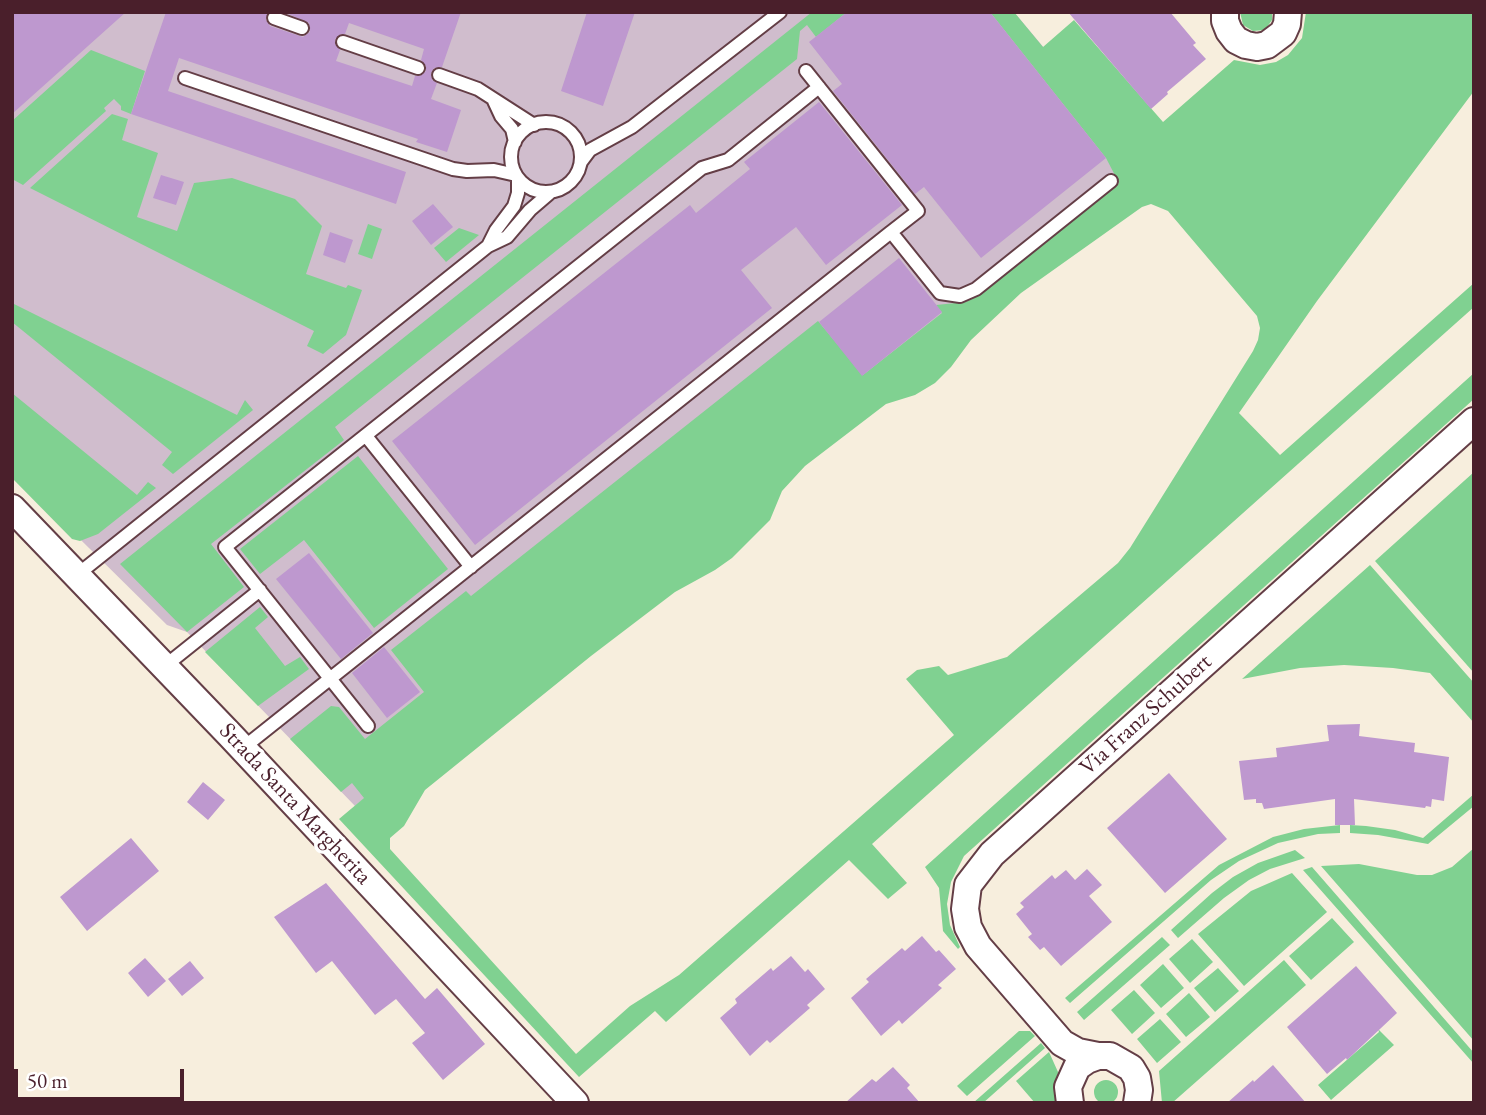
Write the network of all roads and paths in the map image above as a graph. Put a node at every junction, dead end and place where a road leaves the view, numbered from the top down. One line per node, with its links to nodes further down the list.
1 (779, 12): 16 (lane)
2 (1225, 12): 3 (street)
3 (1288, 12)
4 (274, 18): 5 (lane)
5 (291, 18): 6 (lane)
6 (302, 28)
7 (342, 42): 8 (lane)
8 (418, 68)
9 (806, 71): 12 (lane)
10 (439, 75): 13 (lane)
11 (184, 78): 17 (lane)
12 (819, 87): 20 (lane); 23 (lane)
13 (494, 101): 14 (lane); 15 (lane)
14 (534, 125): 15 (lane); 16 (lane)
15 (515, 142): 17 (lane)
16 (580, 162): 19 (lane)
17 (517, 177): 19 (lane); 21 (lane)
18 (1111, 181): 20 (lane)
19 (551, 192): 21 (lane)
20 (891, 232): 25 (lane)
21 (488, 246): 26 (lane)
22 (1474, 421): 32 (street, Via Franz Schubert)
23 (366, 436): 25 (lane); 27 (lane)
24 (12, 508): 26 (street, Strada Santa Margherita)
25 (471, 567): 29 (lane)
26 (77, 575): 28 (street, Strada Santa Margherita)
27 (260, 590): 28 (lane); 29 (lane)
28 (165, 666): 31 (street, Strada Santa Margherita)
29 (331, 679): 30 (lane); 31 (lane)
30 (368, 726)
31 (243, 748): 36 (street, Strada Santa Margherita)
32 (1062, 1043): 33 (street, Via Franz Schubert); 34 (street, Via Franz Schubert)
33 (1098, 1056): 34 (street); 35 (street, Via Franz Schubert)
34 (1069, 1095)
35 (1138, 1102)
36 (575, 1103)

